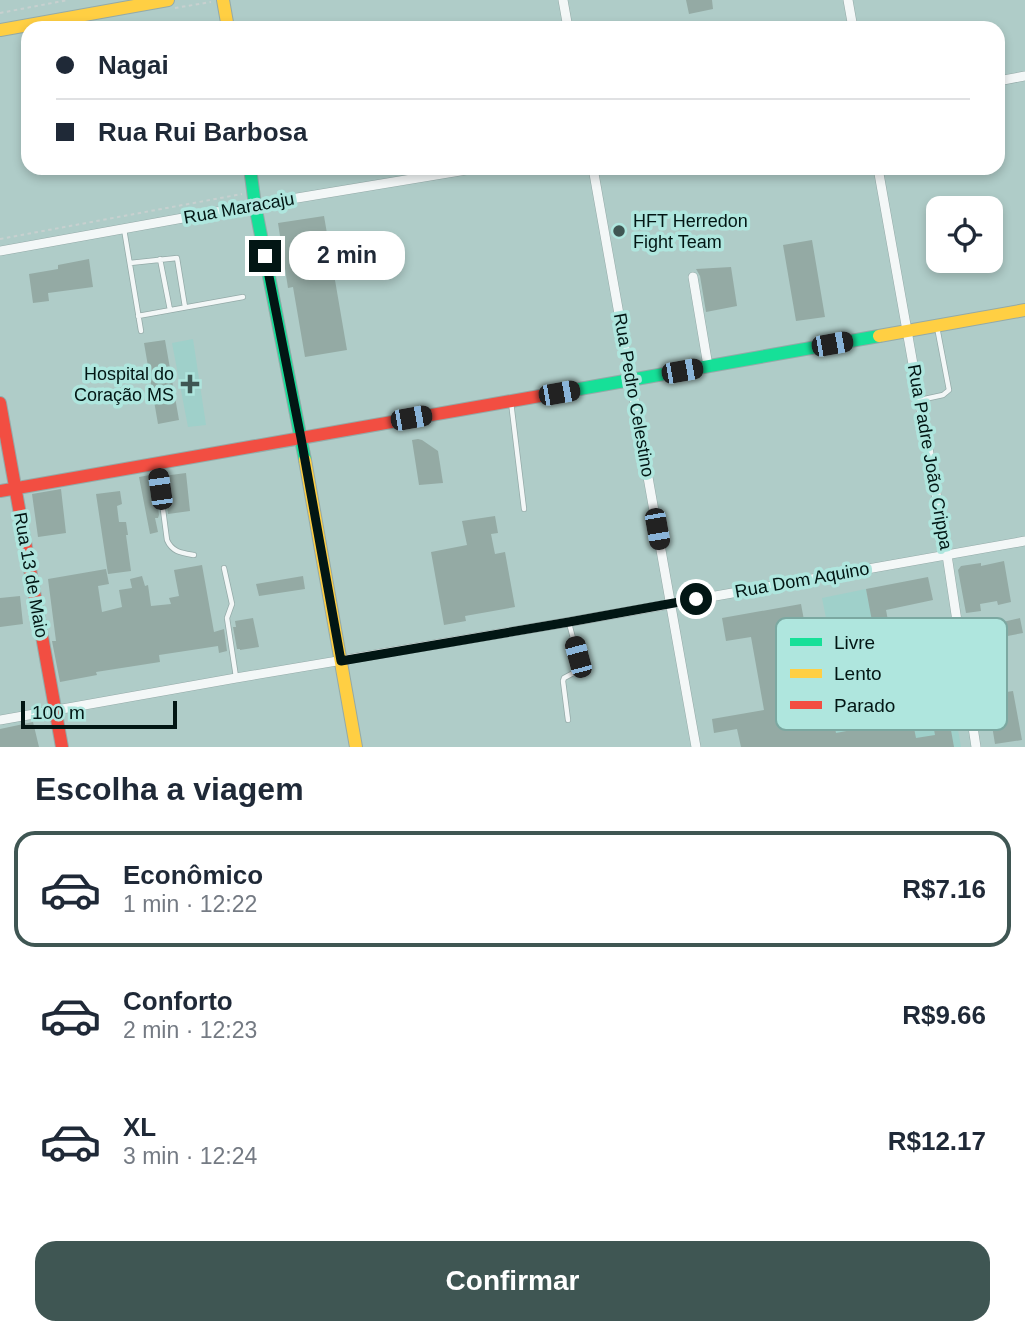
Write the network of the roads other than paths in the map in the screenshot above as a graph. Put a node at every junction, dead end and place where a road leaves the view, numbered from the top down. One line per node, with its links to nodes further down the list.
1 (168, 0): 5 (street)
2 (223, 0): 6 (street)
3 (563, 0): 7 (street)
4 (848, 0): 8 (street)
5 (50, 21)
6 (227, 21)
7 (567, 21)
8 (852, 21)
9 (21, 26): 10 (street)
10 (0, 30)
11 (1025, 76): 12 (street)
12 (1005, 80)
13 (251, 175): 17 (street)
14 (436, 175): 17 (street, Rua Maracaju)
15 (594, 175): 32 (street, Rua Pedro Celestino)
16 (879, 175): 30 (street, Rua Padre João Crippa)
17 (255, 205): 18 (street, Rua Maracaju); 36 (street)
18 (124, 228): 19 (street, Rua Maracaju); 21 (lane)
19 (0, 251)
20 (160, 259): 21 (lane); 24 (lane); 25 (lane)
21 (130, 263): 27 (lane)
22 (693, 277): 31 (street)
23 (243, 297): 24 (lane)
24 (186, 307): 25 (lane)
25 (170, 310): 27 (lane)
26 (1025, 310): 28 (street)
27 (138, 316): 29 (lane)
28 (937, 326): 30 (street); 33 (lane)
29 (141, 331)
30 (907, 331): 31 (street); 33 (street, Rua Padre João Crippa)
31 (708, 366): 32 (street)
32 (631, 380): 34 (street); 45 (street, Rua Pedro Celestino)
33 (919, 400): 43 (street, Rua Padre João Crippa)
34 (511, 401): 36 (street); 40 (lane)
35 (0, 403): 38 (street, Rua 13 de Maio)
36 (301, 438): 37 (street); 48 (street)
37 (156, 463): 38 (street); 42 (lane)
38 (16, 488): 39 (street); 50 (street, Rua 13 de Maio)
39 (0, 491)
40 (524, 509)
41 (1025, 541): 43 (street, Rua Dom Aquino)
42 (194, 555)
43 (947, 555): 45 (street, Rua Dom Aquino); 46 (street, Rua Padre João Crippa)
44 (224, 568): 49 (lane)
45 (671, 603): 47 (street, Rua Dom Aquino); 55 (street, Rua Pedro Celestino)
46 (957, 618)
47 (569, 622): 48 (street, Rua Dom Aquino); 52 (lane)
48 (341, 661): 49 (street, Rua Dom Aquino); 54 (street)
49 (236, 678): 50 (street, Rua Dom Aquino)
50 (55, 711): 51 (street, Rua Dom Aquino); 53 (street, Rua 13 de Maio)
51 (0, 720)
52 (568, 720)
53 (62, 747)
54 (356, 747)
55 (696, 747)

